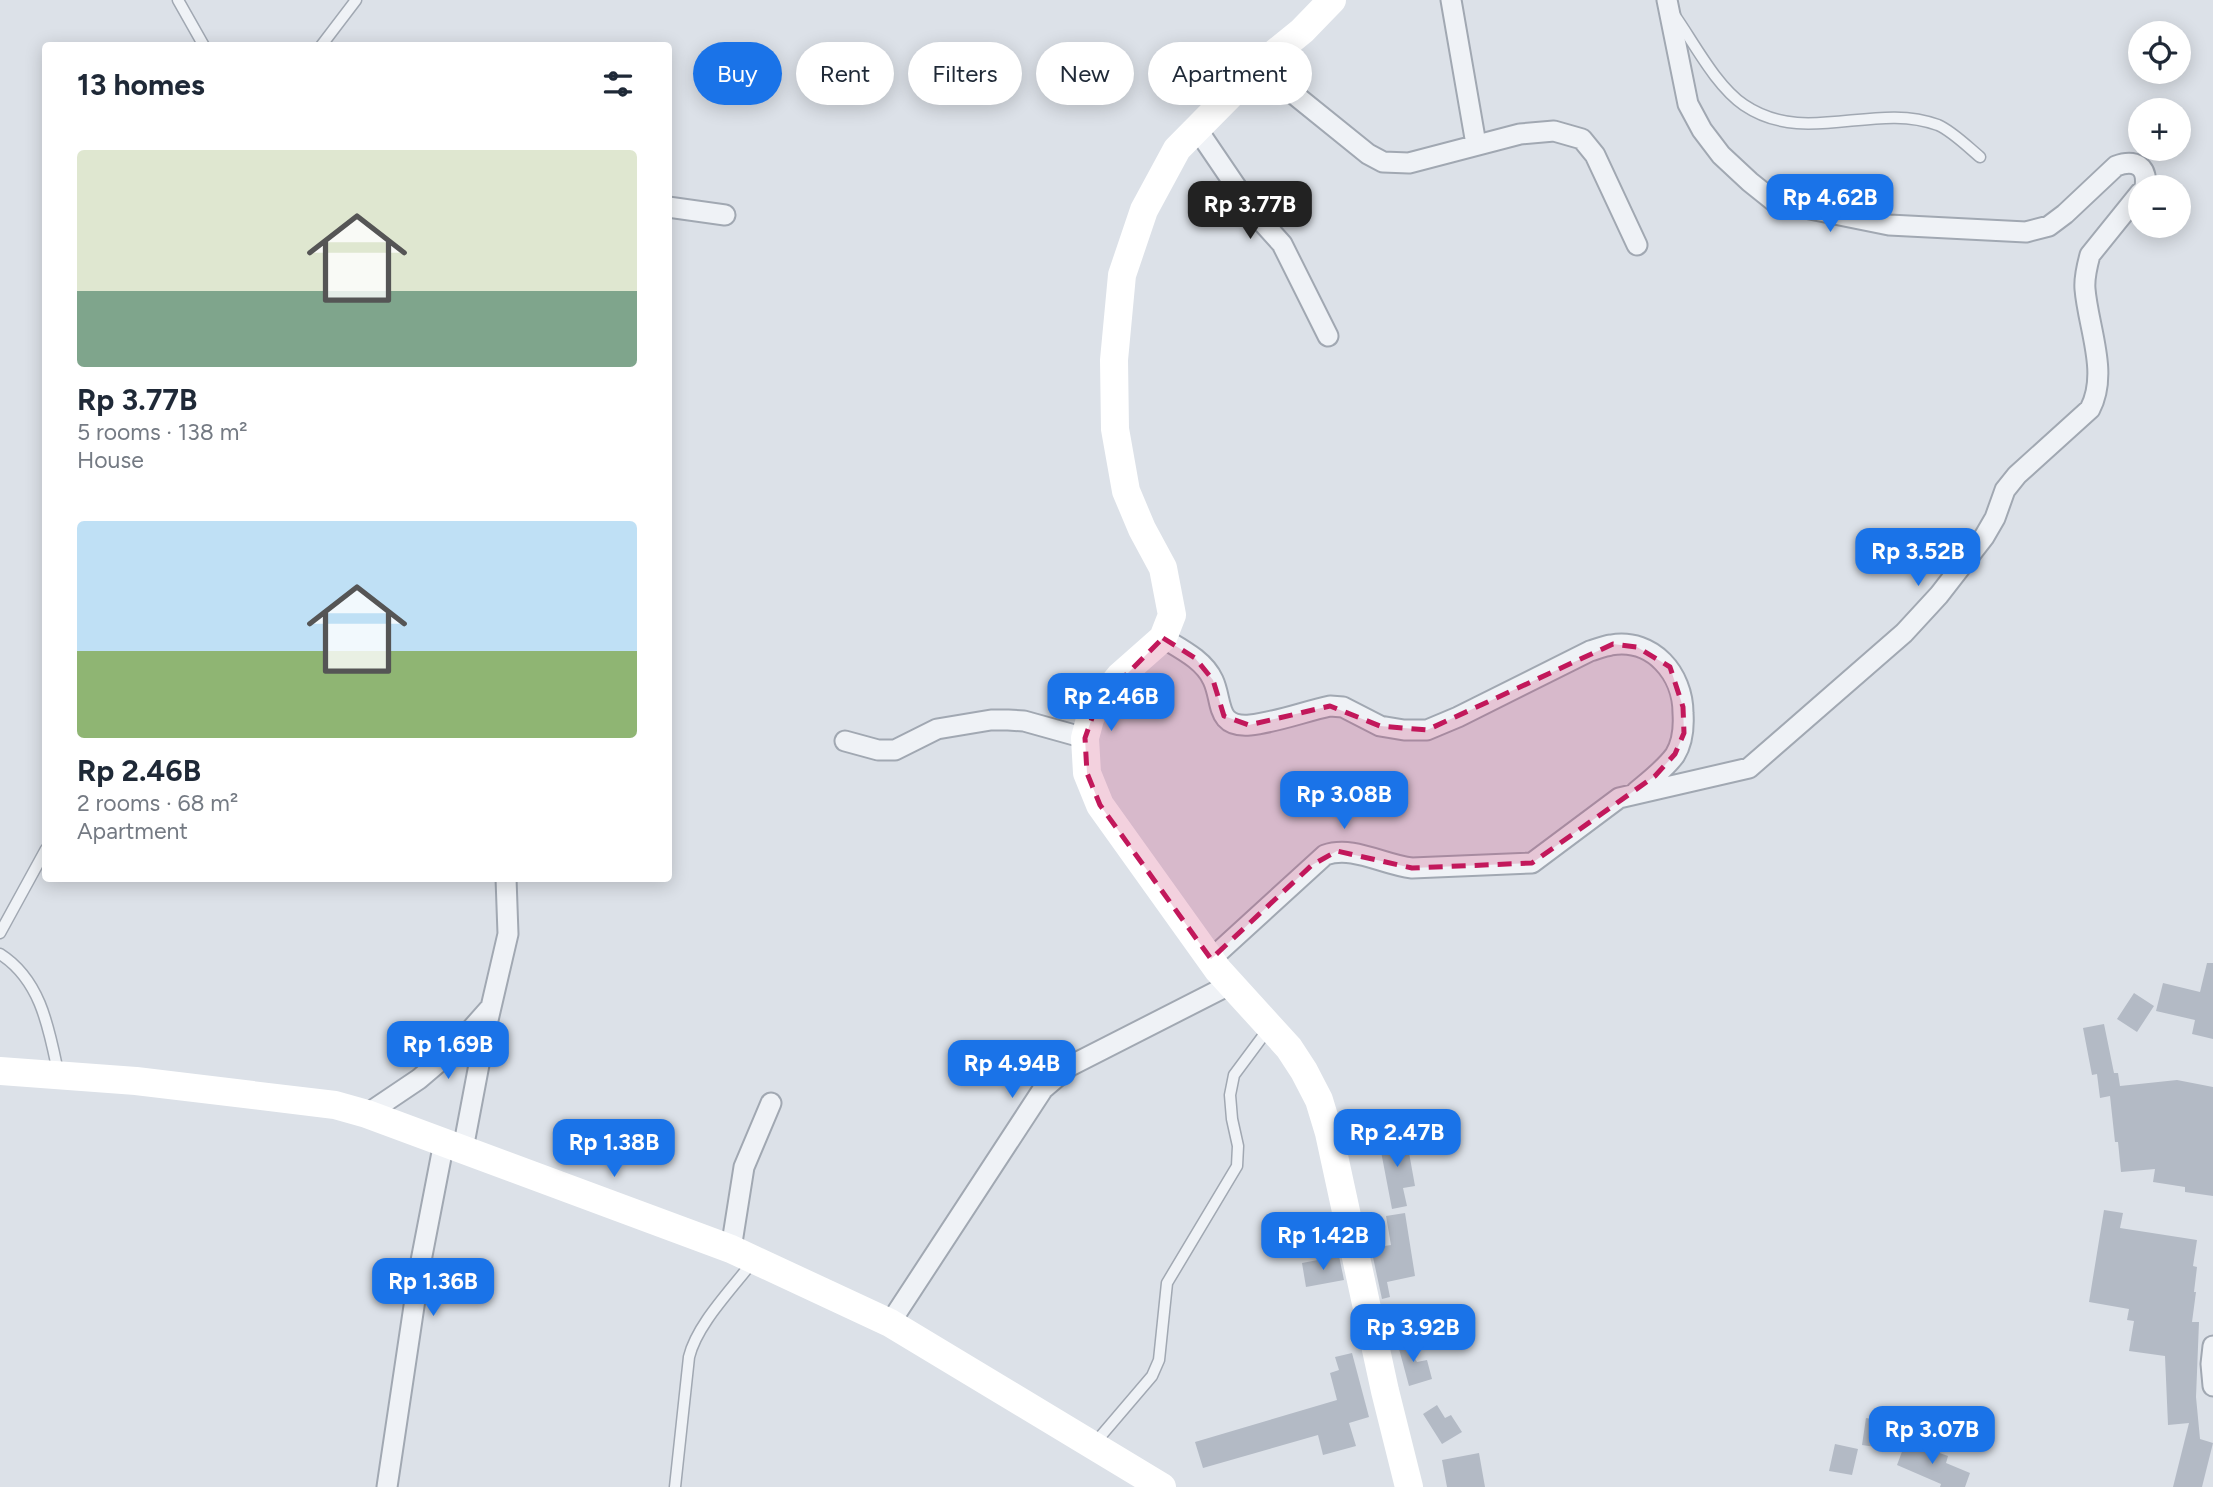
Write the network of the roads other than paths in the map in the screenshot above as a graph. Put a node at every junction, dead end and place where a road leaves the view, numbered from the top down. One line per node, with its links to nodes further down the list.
1 (178, 0): 6 (lane)
2 (356, 0): 7 (lane)
3 (1332, 0): 8 (street)
4 (1451, 0): 12 (street)
5 (1668, 3): 13 (lane); 14 (street)
6 (202, 42)
7 (324, 42)
8 (1288, 42)
9 (1221, 105): 11 (street)
10 (1307, 105): 12 (street)
11 (1197, 129): 19 (street); 20 (street)
12 (1476, 144): 18 (street)
13 (1980, 157)
14 (2146, 175)
15 (672, 208): 17 (street)
16 (2128, 209): 23 (street)
17 (725, 215)
18 (1637, 246)
19 (1328, 336)
20 (1163, 638): 21 (street); 23 (street)
21 (1085, 738): 22 (street); 28 (street)
22 (845, 741)
23 (1635, 793): 28 (street)
24 (42, 856): 26 (lane)
25 (506, 882): 30 (street)
26 (0, 933)
27 (0, 954): 33 (lane)
28 (1211, 960): 29 (street)
29 (1231, 984): 31 (street); 38 (street)
30 (492, 1006): 35 (street); 36 (street)
31 (1269, 1028): 41 (lane); 45 (street)
32 (0, 1071): 33 (street)
33 (58, 1075): 35 (street)
34 (771, 1103): 37 (street)
35 (367, 1114): 36 (street)
36 (454, 1145): 37 (street); 42 (street)
37 (742, 1254): 38 (street); 43 (lane)
38 (890, 1323): 41 (street)
39 (2213, 1346): 40 (street)
40 (2213, 1386)
41 (1092, 1446): 44 (street)
42 (387, 1487)
43 (675, 1487)
44 (1162, 1487)
45 (1409, 1487)

